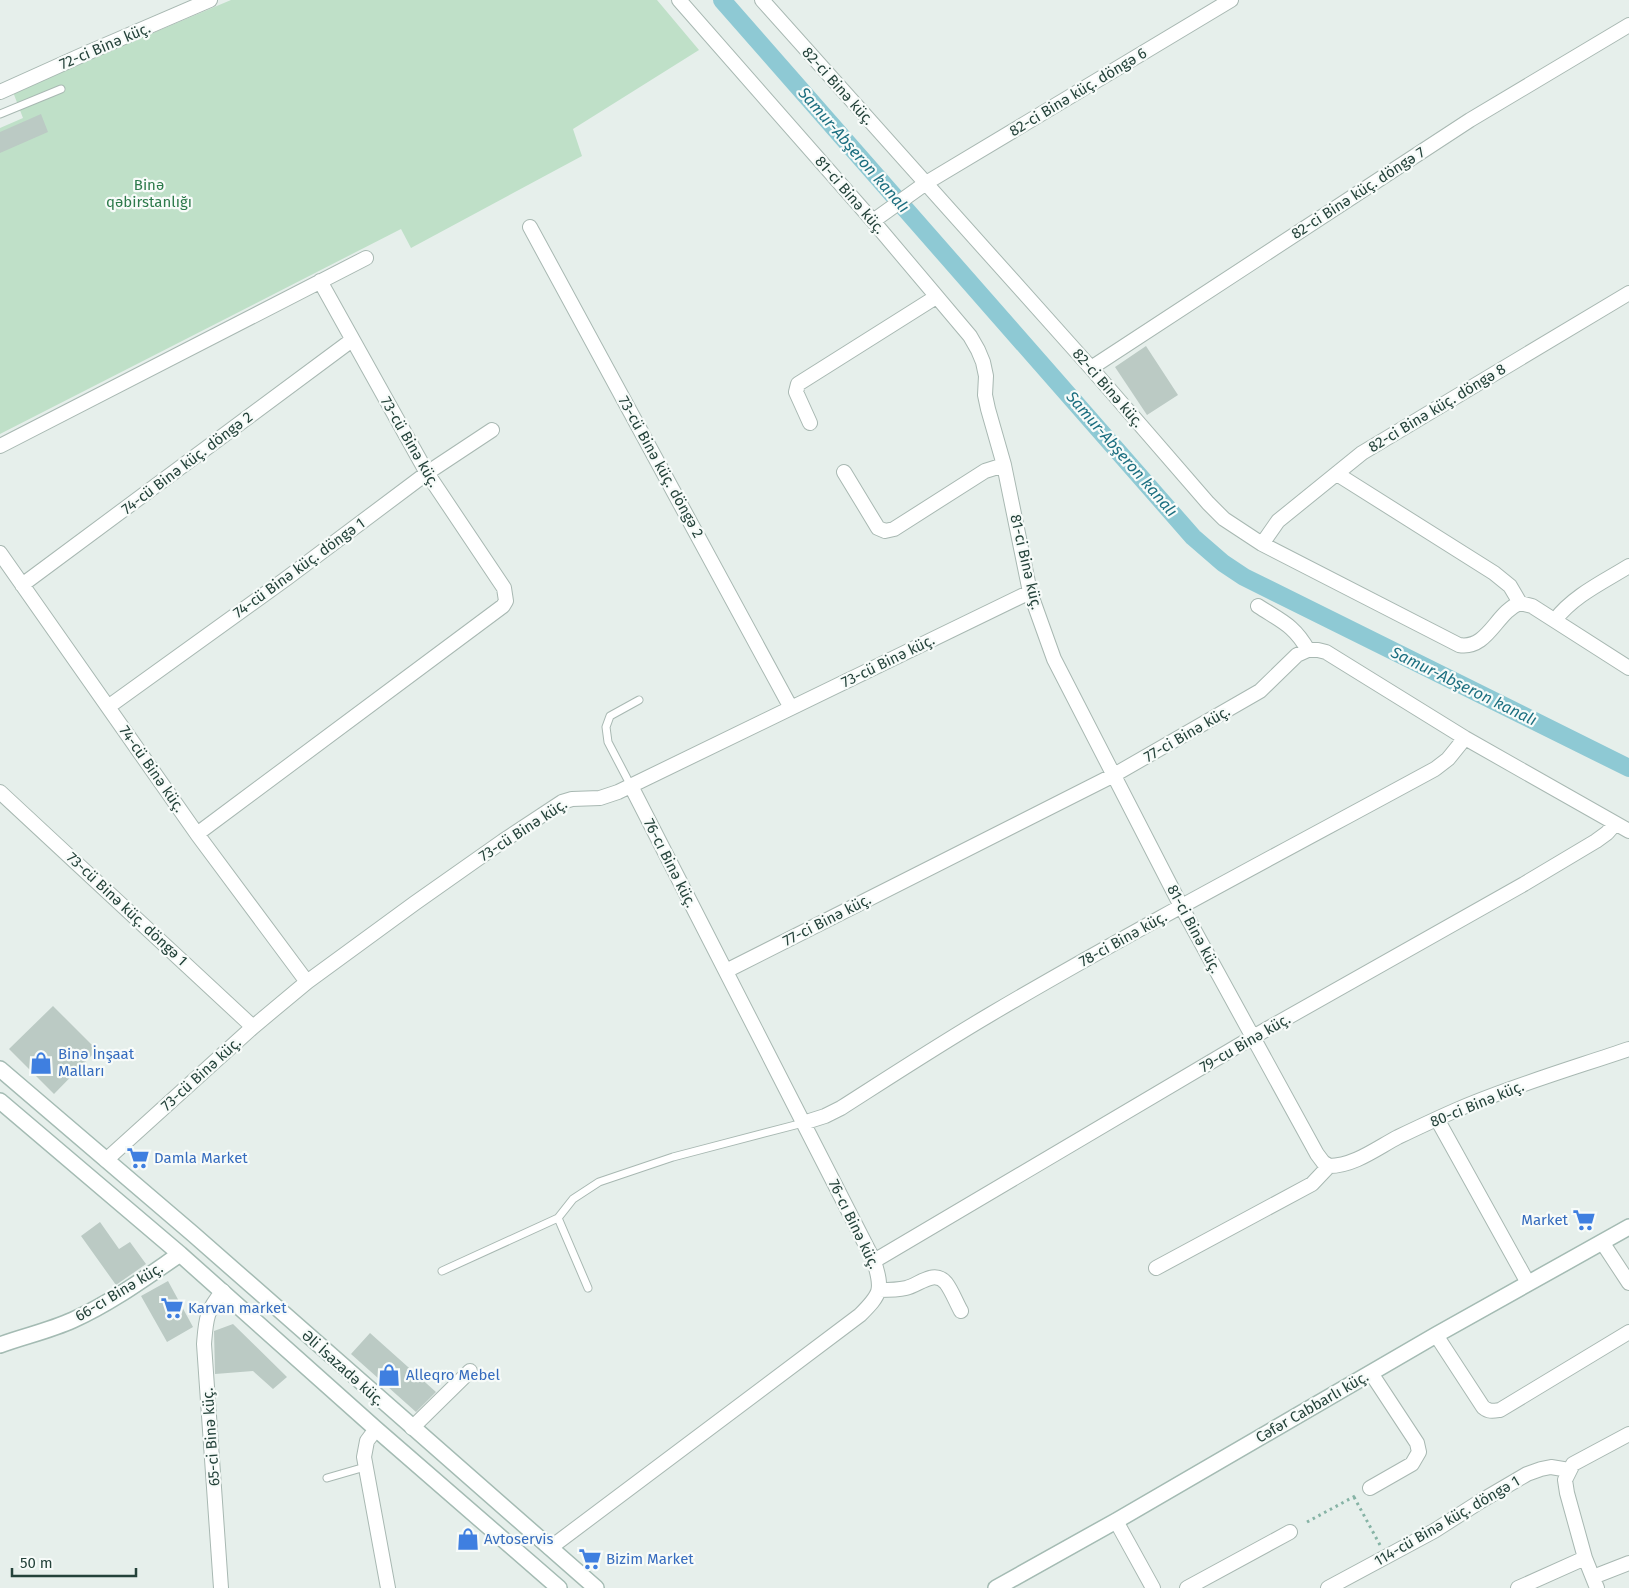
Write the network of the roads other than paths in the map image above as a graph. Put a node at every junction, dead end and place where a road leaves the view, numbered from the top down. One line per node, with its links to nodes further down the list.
1 (210, 0): 7 (street, 72-ci Binə küç.)
2 (679, 0): 10 (street, 81-ci Binə küç.)
3 (762, 0): 9 (street, 82-ci Binə küç.)
4 (1231, 0): 9 (street, 82-ci Binə küç. döngə 6)
5 (1629, 25): 17 (street, 82-ci Binə küç. döngə 7)
6 (60, 89): 8 (lane)
7 (0, 92)
8 (0, 114)
9 (926, 183): 10 (street, 82-ci Binə küç. döngə 6); 17 (street, 82-ci Binə küç.)
10 (873, 221): 15 (street, 81-ci Binə küç.)
11 (530, 227): 37 (street, 73-cü Binə küç. döngə 2)
12 (366, 258): 13 (street)
13 (320, 281): 16 (street, 73-cü Binə küç.); 20 (street)
14 (1629, 293): 24 (street, 82-ci Binə küç. döngə 8)
15 (936, 297): 18 (street); 21 (street, 81-ci Binə küç.)
16 (352, 340): 23 (street, 73-cü Binə küç.); 28 (street, 74-cü Binə küç. döngə 2)
17 (1091, 368): 25 (street, 82-ci Binə küç.)
18 (810, 423)
19 (492, 430): 23 (street, 74-cü Binə küç. döngə 1)
20 (0, 446)
21 (1004, 465): 22 (street); 29 (street, 81-ci Binə küç.)
22 (844, 472)
23 (427, 473): 36 (street, 74-cü Binə küç. döngə 1); 44 (street, 73-cü Binə küç.)
24 (1337, 474): 25 (street, 82-ci Binə küç. döngə 8); 30 (street)
25 (1262, 544): 30 (street, 82-ci Binə küç.)
26 (0, 554): 28 (street, 74-cü Binə küç.)
27 (1629, 566): 32 (street)
28 (22, 585): 36 (street, 74-cü Binə küç.)
29 (1030, 592): 37 (street, 73-cü Binə küç.); 39 (street, 81-ci Binə küç.)
30 (1520, 603): 32 (street)
31 (1258, 606): 33 (street)
32 (1555, 620): 34 (street)
33 (1308, 650): 38 (street); 39 (street, 77-ci Binə küç.)
34 (1629, 668)
35 (639, 700): 40 (lane)
36 (108, 707): 44 (street, 74-cü Binə küç.)
37 (791, 708): 40 (street, 73-cü Binə küç.)
38 (1464, 738): 42 (street); 45 (street, 78-ci Binə küç.)
39 (1114, 775): 45 (street, 81-ci Binə küç.); 46 (street, 77-ci Binə küç.)
40 (631, 786): 46 (street, 76-cı Binə küç.); 47 (street, 73-cü Binə küç.)
41 (0, 792): 48 (street, 73-cü Binə küç. döngə 1)
42 (1615, 824): 43 (street); 49 (street, 79-cu Binə küç.)
43 (1629, 831)
44 (198, 834): 47 (street, 74-cü Binə küç.)
45 (1181, 906): 49 (street, 81-ci Binə küç.); 54 (street, 78-ci Binə küç.)
46 (726, 971): 54 (street, 76-cı Binə küç.)
47 (307, 982): 48 (street, 73-cü Binə küç.)
48 (254, 1027): 55 (street, 73-cü Binə küç.)
49 (1253, 1037): 56 (street, 81-ci Binə küç.); 61 (street, 79-cu Binə küç.)
50 (1629, 1049): 53 (street, 80-ci Binə küç.)
51 (0, 1069): 55 (main road, Əli İsazadə küç.)
52 (0, 1101): 60 (main road, Əli İsazadə küç.)
53 (1437, 1119): 56 (street, 80-ci Binə küç.); 64 (street)
54 (803, 1123): 57 (lane); 61 (street, 76-cı Binə küç.)
55 (106, 1160): 73 (main road, Əli İsazadə küç.)
56 (1329, 1166): 62 (street)
57 (558, 1218): 63 (lane); 66 (lane)
58 (1629, 1227): 59 (main road, Cəfər Cabbarlı küç.)
59 (1602, 1242): 64 (main road, Cəfər Cabbarlı küç.); 65 (street)
60 (180, 1254): 68 (main road, Əli İsazadə küç.); 72 (main road, 66-cı Binə küç.)
61 (874, 1261): 67 (street, 76-cı Binə küç.)
62 (1156, 1268)
63 (442, 1270)
64 (1528, 1283): 71 (main road, Cəfər Cabbarlı küç.)
65 (1629, 1283)
66 (588, 1288)
67 (879, 1290): 69 (street); 86 (street, 76-cı Binə küç.)
68 (223, 1292): 75 (main road, Əli İsazadə küç.); 90 (street, 65-ci Binə küç.)
69 (961, 1311)
70 (1629, 1332): 71 (street)
71 (1436, 1335): 76 (main road, Cəfər Cabbarlı küç.)
72 (0, 1345)
73 (331, 1357): 75 (main road); 77 (main road, Əli İsazadə küç.)
74 (470, 1371): 77 (street)
75 (314, 1373): 78 (main road, Əli İsazadə küç.)
76 (1371, 1373): 83 (street); 84 (main road, Cəfər Cabbarlı küç.)
77 (412, 1428): 86 (main road, Əli İsazadə küç.)
78 (376, 1429): 80 (street); 92 (main road, Əli İsazadə küç.)
79 (1629, 1434): 81 (street)
80 (365, 1467): 82 (lane); 91 (street)
81 (1569, 1470): 87 (street); 97 (street, 114-cü Binə küç. döngə 1)
82 (327, 1478)
83 (1370, 1488)
84 (1116, 1521): 94 (main road, Cəfər Cabbarlı küç.); 95 (street)
85 (1290, 1532): 96 (street)
86 (550, 1548): 93 (main road, Əli İsazadə küç.)
87 (1585, 1558): 89 (street); 98 (street)
88 (1629, 1563): 89 (street)
89 (1595, 1582)
90 (221, 1588)
91 (388, 1588)
92 (559, 1588)
93 (596, 1588)
94 (996, 1588)
95 (1153, 1588)
96 (1187, 1588)
97 (1328, 1588)
98 (1518, 1588)

